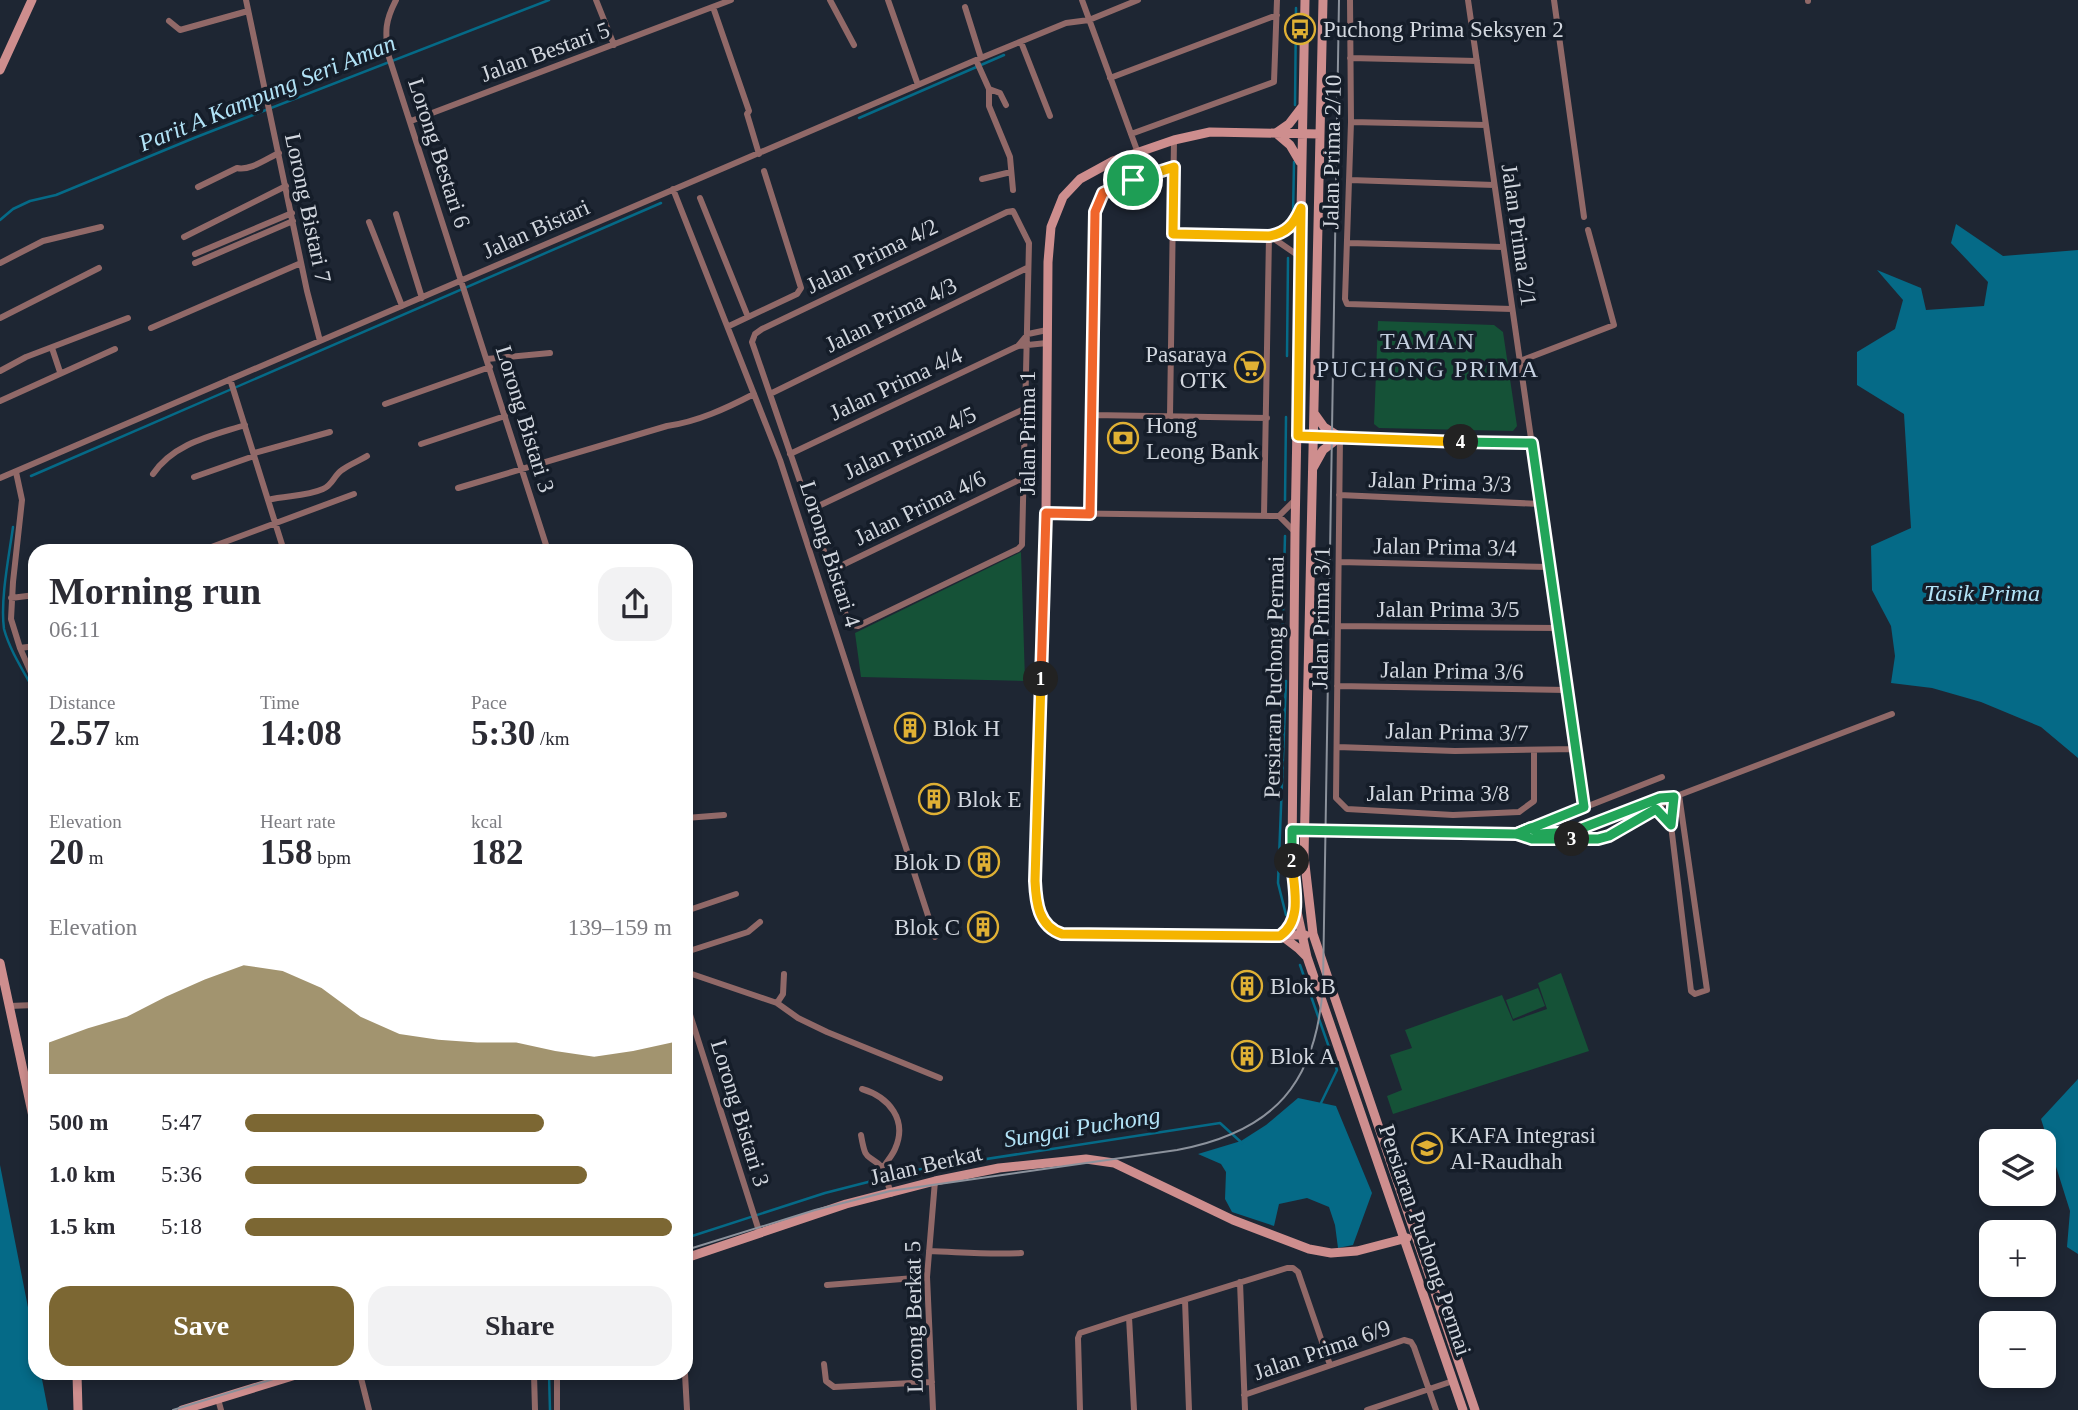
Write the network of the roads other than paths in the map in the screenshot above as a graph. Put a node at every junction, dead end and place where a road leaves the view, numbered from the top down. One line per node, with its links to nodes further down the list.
1 (32, 0): 28 (main road)
2 (246, 0): 18 (street, Lorong Bistari 7)
3 (396, 0): 35 (street, Lorong Bestari 6)
4 (596, 0): 23 (street)
5 (731, 0): 16 (street, Jalan Bestari 5)
6 (830, 0): 24 (street)
7 (888, 0): 30 (street)
8 (1082, 0): 20 (street)
9 (1138, 0): 20 (street, Jalan Bistari)
10 (1277, 0): 19 (street)
11 (1306, 0): 33 (main road, Persiaran Puchong Permai)
12 (1322, 0): 41 (main road, Persiaran Puchong Permai)
13 (1350, 0): 25 (street, Jalan Prima 2/10)
14 (1468, 0): 26 (street, Jalan Prima 2/1)
15 (1554, 0): 61 (street)
16 (713, 7): 23 (street, Jalan Bestari 5); 45 (street)
17 (965, 7): 27 (street)
18 (248, 11): 21 (street); 43 (street, Lorong Bistari 7)
19 (1277, 15): 29 (street); 40 (street)
20 (1089, 20): 22 (street, Jalan Bistari); 29 (street)
21 (169, 21)
22 (1021, 42): 27 (street, Jalan Bistari); 34 (street)
23 (614, 45): 35 (street, Jalan Bestari 5)
24 (854, 45)
25 (1350, 58): 26 (street); 36 (street, Jalan Prima 2/10)
26 (1477, 61): 37 (street, Jalan Prima 2/1)
27 (978, 62): 30 (street, Jalan Bistari); 31 (street)
28 (0, 70)
29 (1110, 78): 40 (street)
30 (918, 85): 45 (street, Jalan Bistari)
31 (989, 89): 32 (street); 49 (street)
32 (1006, 105)
33 (1302, 107): 38 (main road); 39 (main road, Persiaran Puchong Permai)
34 (1049, 116)
35 (411, 121): 78 (street, Lorong Bestari 6)
36 (1351, 122): 37 (street); 51 (street, Jalan Prima 2/10)
37 (1486, 125): 52 (street, Jalan Prima 2/1)
38 (1276, 133): 39 (main road, Jalan Prima 1); 42 (main road, Jalan Prima 1); 46 (main road)
39 (1301, 133): 41 (main road, Jalan Prima 1); 46 (main road, Persiaran Puchong Permai)
40 (1131, 134): 44 (street)
41 (1320, 134): 107 (main road, Persiaran Puchong Permai)
42 (1174, 140): 44 (main road, Jalan Prima 1); 47 (street)
43 (279, 153): 53 (street, Lorong Bistari 7); 54 (street)
44 (1138, 153): 88 (main road, Jalan Prima 1)
45 (759, 154): 55 (street, Jalan Bistari)
46 (1302, 166): 58 (main road, Persiaran Puchong Permai)
47 (1174, 167): 66 (street); 108 (street)
48 (764, 171): 83 (street)
49 (1011, 172): 50 (street); 56 (street)
50 (982, 179)
51 (1350, 180): 52 (street); 69 (street, Jalan Prima 2/10)
52 (1494, 185): 70 (street, Jalan Prima 2/1)
53 (286, 186): 59 (street, Lorong Bistari 7); 68 (street)
54 (198, 187)
55 (673, 189): 78 (street, Jalan Bistari); 86 (street, Lorong Bistari 4)
56 (1013, 190)
57 (700, 198): 83 (street)
58 (1301, 208): 67 (street); 72 (main road, Persiaran Puchong Permai)
59 (292, 213): 62 (street, Lorong Bistari 7); 71 (street)
60 (396, 214): 79 (street)
61 (1584, 217)
62 (293, 221): 74 (street); 75 (street, Lorong Bistari 7)
63 (369, 222): 81 (street)
64 (101, 227): 73 (street)
65 (1588, 230): 97 (street)
66 (1173, 234): 67 (street); 110 (street)
67 (1269, 236): 72 (street); 111 (street)
68 (184, 237)
69 (1348, 243): 70 (street); 82 (street, Jalan Prima 2/10)
70 (1503, 247): 82 (street, Jalan Prima 2/1)
71 (195, 254)
72 (1300, 261): 114 (main road, Persiaran Puchong Permai)
73 (0, 263)
74 (195, 263)
75 (301, 263): 87 (street); 90 (street, Lorong Bistari 7)
76 (99, 268): 84 (street)
77 (1027, 268): 89 (street); 103 (street, Jalan Prima 4/3); 103 (street, Jalan Prima 4/2)
78 (464, 284): 79 (street, Jalan Bistari); 80 (street, Lorong Bestari 6)
79 (422, 298): 81 (street, Jalan Bistari)
80 (468, 298): 98 (street, Lorong Bistari 3)
81 (402, 306): 90 (street, Jalan Bistari)
82 (1512, 309): 97 (street, Jalan Prima 2/1)
83 (748, 317): 86 (street)
84 (0, 318)
85 (128, 318): 94 (street)
86 (729, 326): 102 (street, Lorong Bistari 4)
87 (151, 328)
88 (1047, 330): 89 (street); 91 (main road, Jalan Prima 1)
89 (1028, 334): 92 (street); 93 (street, Jalan Prima 4/4)
90 (320, 341): 101 (street, Jalan Bistari)
91 (1047, 343): 92 (street, Jalan Prima 4/4); 136 (main road, Jalan Prima 1)
92 (1027, 345): 93 (street, Jalan Prima 4/4); 106 (street)
93 (1018, 346): 119 (street, Jalan Prima 4/4)
94 (52, 348): 99 (street); 100 (street)
95 (115, 349): 100 (street)
96 (550, 353): 98 (street)
97 (1520, 361): 117 (street, Jalan Prima 2/1)
98 (489, 363): 105 (street); 109 (street, Lorong Bistari 3)
99 (0, 371)
100 (60, 372): 104 (street)
101 (231, 382): 112 (street); 124 (street, Jalan Bistari)
102 (754, 394): 122 (street); 182 (street, Lorong Bistari 4)
103 (770, 394): 119 (street)
104 (0, 401)
105 (385, 404)
106 (1026, 408): 127 (street); 135 (street, Jalan Prima 4/5)
107 (1314, 412): 115 (main road, Persiaran Puchong Permai); 116 (main road)
108 (1093, 415): 110 (street); 137 (street)
109 (505, 416): 118 (street); 122 (street, Lorong Bistari 3)
110 (1170, 416): 111 (street)
111 (1267, 418): 138 (street)
112 (245, 425): 120 (street); 125 (street)
113 (330, 432): 120 (street)
114 (1298, 436): 115 (street); 132 (main road, Persiaran Puchong Permai)
115 (1313, 436): 116 (street); 123 (main road, Persiaran Puchong Permai)
116 (1340, 437): 117 (street); 123 (main road); 131 (street, Jalan Prima 3/1)
117 (1532, 443): 134 (street, Jalan Prima 2/1)
118 (421, 444)
119 (790, 454): 135 (street)
120 (254, 455): 126 (street); 133 (street)
121 (367, 457): 133 (street)
122 (522, 469): 129 (street); 144 (street, Lorong Bistari 3)
123 (1312, 470): 155 (main road, Persiaran Puchong Permai)
124 (16, 472): 128 (street, Jalan Bistari); 149 (street)
125 (153, 474)
126 (194, 477)
127 (1025, 477): 147 (street, Jalan Prima 4/6); 147 (street)
128 (0, 478)
129 (458, 488)
130 (354, 494): 140 (street)
131 (1339, 495): 134 (street, Jalan Prima 3/3); 145 (street, Jalan Prima 3/1)
132 (1297, 496): 139 (street); 141 (main road, Persiaran Puchong Permai)
133 (268, 500): 140 (street)
134 (1540, 504): 146 (street, Jalan Prima 2/1)
135 (810, 510): 147 (street)
136 (1046, 513): 137 (street); 180 (main road, Jalan Prima 1)
137 (1090, 514): 138 (street)
138 (1264, 516): 139 (street)
139 (1279, 516): 141 (street)
140 (275, 523): 142 (street); 143 (street)
141 (1295, 532): 154 (main road, Persiaran Puchong Permai)
142 (219, 544)
143 (282, 544)
144 (546, 544)
145 (1339, 562): 146 (street, Jalan Prima 3/4); 150 (street, Jalan Prima 3/1)
146 (1549, 567): 151 (street, Jalan Prima 2/1)
147 (830, 571)
148 (28, 596): 149 (street)
149 (11, 598): 153 (street)
150 (1338, 626): 151 (street, Jalan Prima 3/5); 157 (street, Jalan Prima 3/1)
151 (1558, 628): 158 (street, Jalan Prima 2/1)
152 (28, 647): 153 (street)
153 (20, 648): 156 (street)
154 (1295, 665): 155 (main road); 173 (main road, Persiaran Puchong Permai)
155 (1308, 665): 172 (main road, Persiaran Puchong Permai)
156 (28, 666)
157 (1337, 686): 158 (street, Jalan Prima 3/6); 160 (street, Jalan Prima 3/1)
158 (1566, 690): 161 (street, Jalan Prima 2/1)
159 (1892, 715): 164 (street)
160 (1337, 747): 162 (street, Jalan Prima 3/7); 165 (street, Jalan Prima 3/1)
161 (1576, 750): 162 (street, Jalan Prima 3/7); 166 (street, Jalan Prima 2/1)
162 (1534, 751): 165 (street, Jalan Prima 3/8)
163 (1662, 777): 166 (street)
164 (1676, 796): 167 (street); 170 (street); 170 (street); 171 (street)
165 (1336, 798)
166 (1584, 807): 171 (street)
167 (1656, 809): 170 (street); 174 (street)
168 (724, 815): 169 (street)
169 (693, 817)
170 (1671, 825)
171 (1531, 828): 174 (street)
172 (1305, 829): 173 (street); 174 (street); 179 (main road, Persiaran Puchong Permai)
173 (1292, 830): 177 (main road, Persiaran Puchong Permai)
174 (1517, 834)
175 (736, 894): 176 (street)
176 (693, 909)
177 (1297, 911): 180 (main road); 181 (main road, Persiaran Puchong Permai)
178 (760, 922): 183 (street)
179 (1313, 934): 181 (main road, Jalan Prima 1); 200 (main road, Persiaran Puchong Permai)
180 (1280, 936): 181 (main road, Jalan Prima 1); 184 (main road)
181 (1302, 936): 184 (main road, Persiaran Puchong Permai)
182 (936, 937)
183 (693, 950)
184 (1307, 957): 201 (main road, Persiaran Puchong Permai)
185 (0, 963): 190 (main road)
186 (693, 974): 188 (street)
187 (784, 974): 188 (street)
188 (777, 1003): 192 (street)
189 (28, 1005): 190 (street)
190 (9, 1006): 194 (main road)
191 (693, 1024): 199 (street, Lorong Bistari 3)
192 (940, 1078)
193 (862, 1089): 196 (street)
194 (28, 1094)
195 (861, 1135): 196 (street)
196 (884, 1170): 198 (street)
197 (935, 1181): 198 (main road, Jalan Berkat); 201 (main road, Jalan Berkat); 202 (street, Lorong Berkat 5)
198 (891, 1194): 199 (main road, Jalan Berkat)
199 (760, 1234): 204 (main road, Jalan Berkat)
200 (1416, 1236): 201 (main road, Jalan Berkat); 238 (main road, Persiaran Puchong Permai)
201 (1404, 1239): 218 (main road, Persiaran Puchong Permai)
202 (929, 1251): 203 (street); 205 (street, Lorong Berkat 5)
203 (1021, 1253)
204 (693, 1256)
205 (927, 1277): 207 (street); 219 (street, Lorong Berkat 5)
206 (1240, 1282): 208 (street); 211 (street); 221 (street)
207 (827, 1285)
208 (1185, 1300): 209 (street); 233 (street)
209 (1129, 1317): 231 (street); 232 (street)
210 (824, 1364): 219 (street)
211 (1330, 1365): 220 (street, Jalan Prima 6/9); 221 (street, Jalan Prima 6/9)
212 (77, 1380): 223 (main road)
213 (273, 1380): 222 (main road)
214 (362, 1380): 226 (street)
215 (534, 1380): 227 (street)
216 (556, 1380): 228 (street)
217 (685, 1380): 229 (street)
218 (1452, 1381): 220 (street); 237 (main road, Persiaran Puchong Permai)
219 (932, 1382): 230 (street, Lorong Berkat 5)
220 (1429, 1389): 235 (street); 236 (street)
221 (1244, 1395): 234 (street)
222 (218, 1399): 224 (main road); 225 (street)
223 (78, 1410)
224 (182, 1410)
225 (221, 1410)
226 (369, 1410)
227 (535, 1410)
228 (557, 1410)
229 (687, 1410)
230 (933, 1410)
231 (1080, 1410)
232 (1134, 1410)
233 (1189, 1410)
234 (1245, 1410)
235 (1367, 1410)
236 (1436, 1410)
237 (1463, 1410)
238 (1475, 1410)

